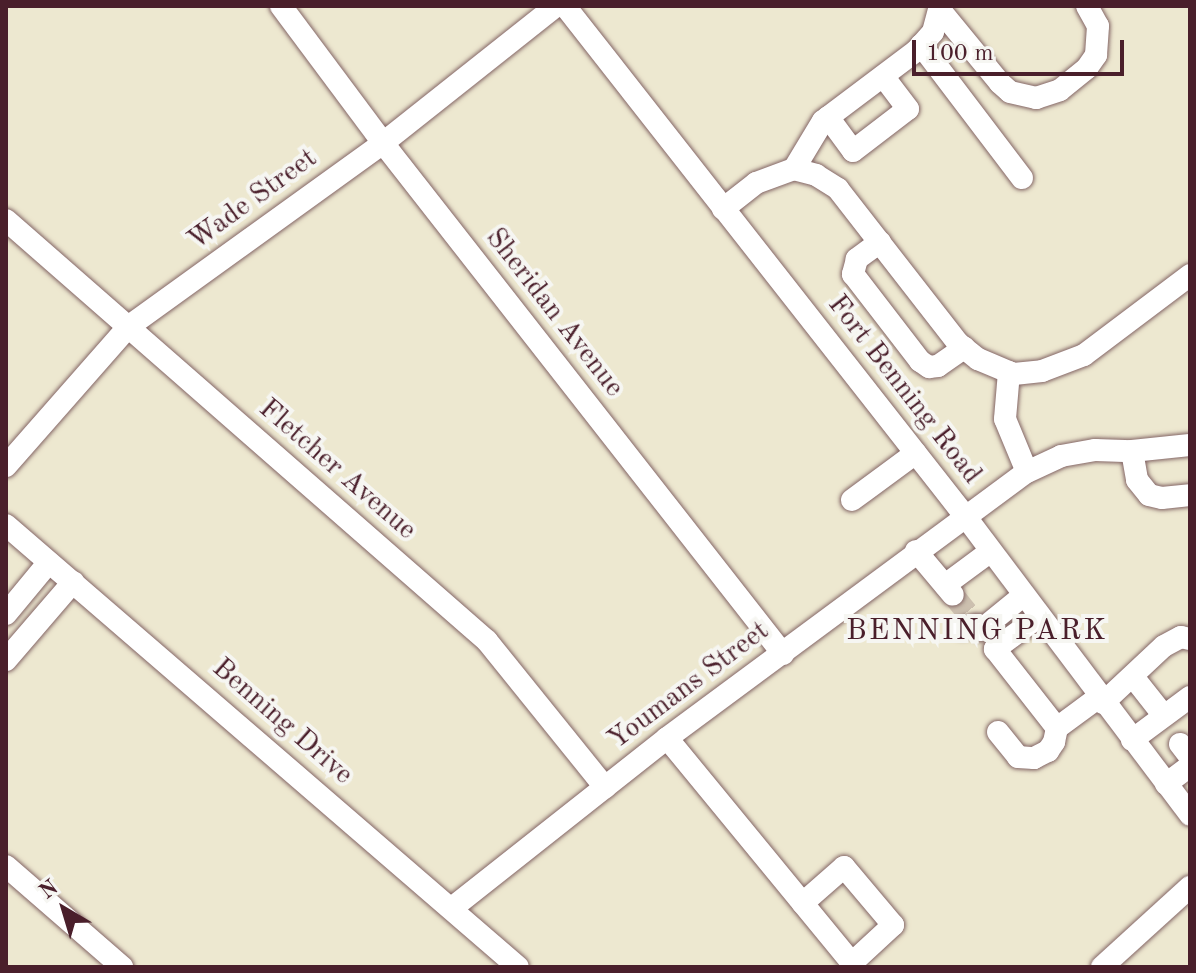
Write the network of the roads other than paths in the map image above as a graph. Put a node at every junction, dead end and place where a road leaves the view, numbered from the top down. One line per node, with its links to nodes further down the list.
1 (281, 6): 9 (street, Sheridan Avenue)
2 (556, 6): 9 (street, Wade Street)
3 (565, 6): 12 (street, Fort Benning Road)
4 (1087, 6): 5 (street)
5 (940, 8): 6 (street)
6 (921, 45): 7 (street); 11 (street)
7 (883, 76): 8 (street); 8 (street)
8 (828, 117): 10 (street)
9 (383, 143): 16 (street, Wade Street); 37 (street, Sheridan Avenue)
10 (794, 169): 12 (street); 14 (street)
11 (1022, 178)
12 (723, 209): 21 (street, Fort Benning Road)
13 (6, 220): 16 (street, Fletcher Avenue)
14 (880, 242): 17 (street); 17 (street)
15 (1190, 275): 18 (street)
16 (128, 327): 22 (street, Wade Street); 49 (street, Fletcher Avenue)
17 (964, 348): 18 (street)
18 (1009, 372): 23 (street)
19 (1190, 445): 20 (street, Youmans Street)
20 (1132, 451): 23 (street, Youmans Street); 24 (street)
21 (916, 453): 25 (street); 26 (street, Fort Benning Road)
22 (6, 466)
23 (1027, 472): 26 (street, Youmans Street)
24 (1190, 495)
25 (852, 500)
26 (965, 516): 28 (street, Youmans Street); 29 (street, Fort Benning Road)
27 (6, 525): 30 (street, Benning Drive)
28 (916, 551): 29 (street); 37 (street, Youmans Street)
29 (991, 551): 32 (street, Fort Benning Road)
30 (49, 562): 31 (street, Benning Drive); 33 (street)
31 (73, 582): 38 (street); 54 (street, Benning Drive)
32 (1024, 595): 34 (street, Fort Benning Road); 35 (street)
33 (6, 614)
34 (1040, 616): 41 (street, Fort Benning Road); 43 (street)
35 (974, 621)
36 (1190, 639): 39 (street)
37 (783, 654): 45 (street, Youmans Street)
38 (6, 660)
39 (1134, 678): 41 (street); 42 (street)
40 (1190, 697): 42 (street)
41 (1101, 700): 43 (street); 46 (street, Fort Benning Road)
42 (1164, 716): 46 (street)
43 (1057, 728): 44 (street)
44 (998, 732)
45 (667, 738): 49 (street, Youmans Street); 53 (street)
46 (1132, 740): 48 (street, Fort Benning Road)
47 (1190, 766): 48 (street)
48 (1166, 784): 50 (street, Fort Benning Road)
49 (605, 787): 54 (street, Youmans Street)
50 (1190, 815)
51 (6, 866): 55 (street)
52 (1190, 887): 57 (street)
53 (803, 903): 53 (street)
54 (452, 908): 56 (street, Benning Drive)
55 (122, 967)
56 (518, 967)
57 (1102, 967)

